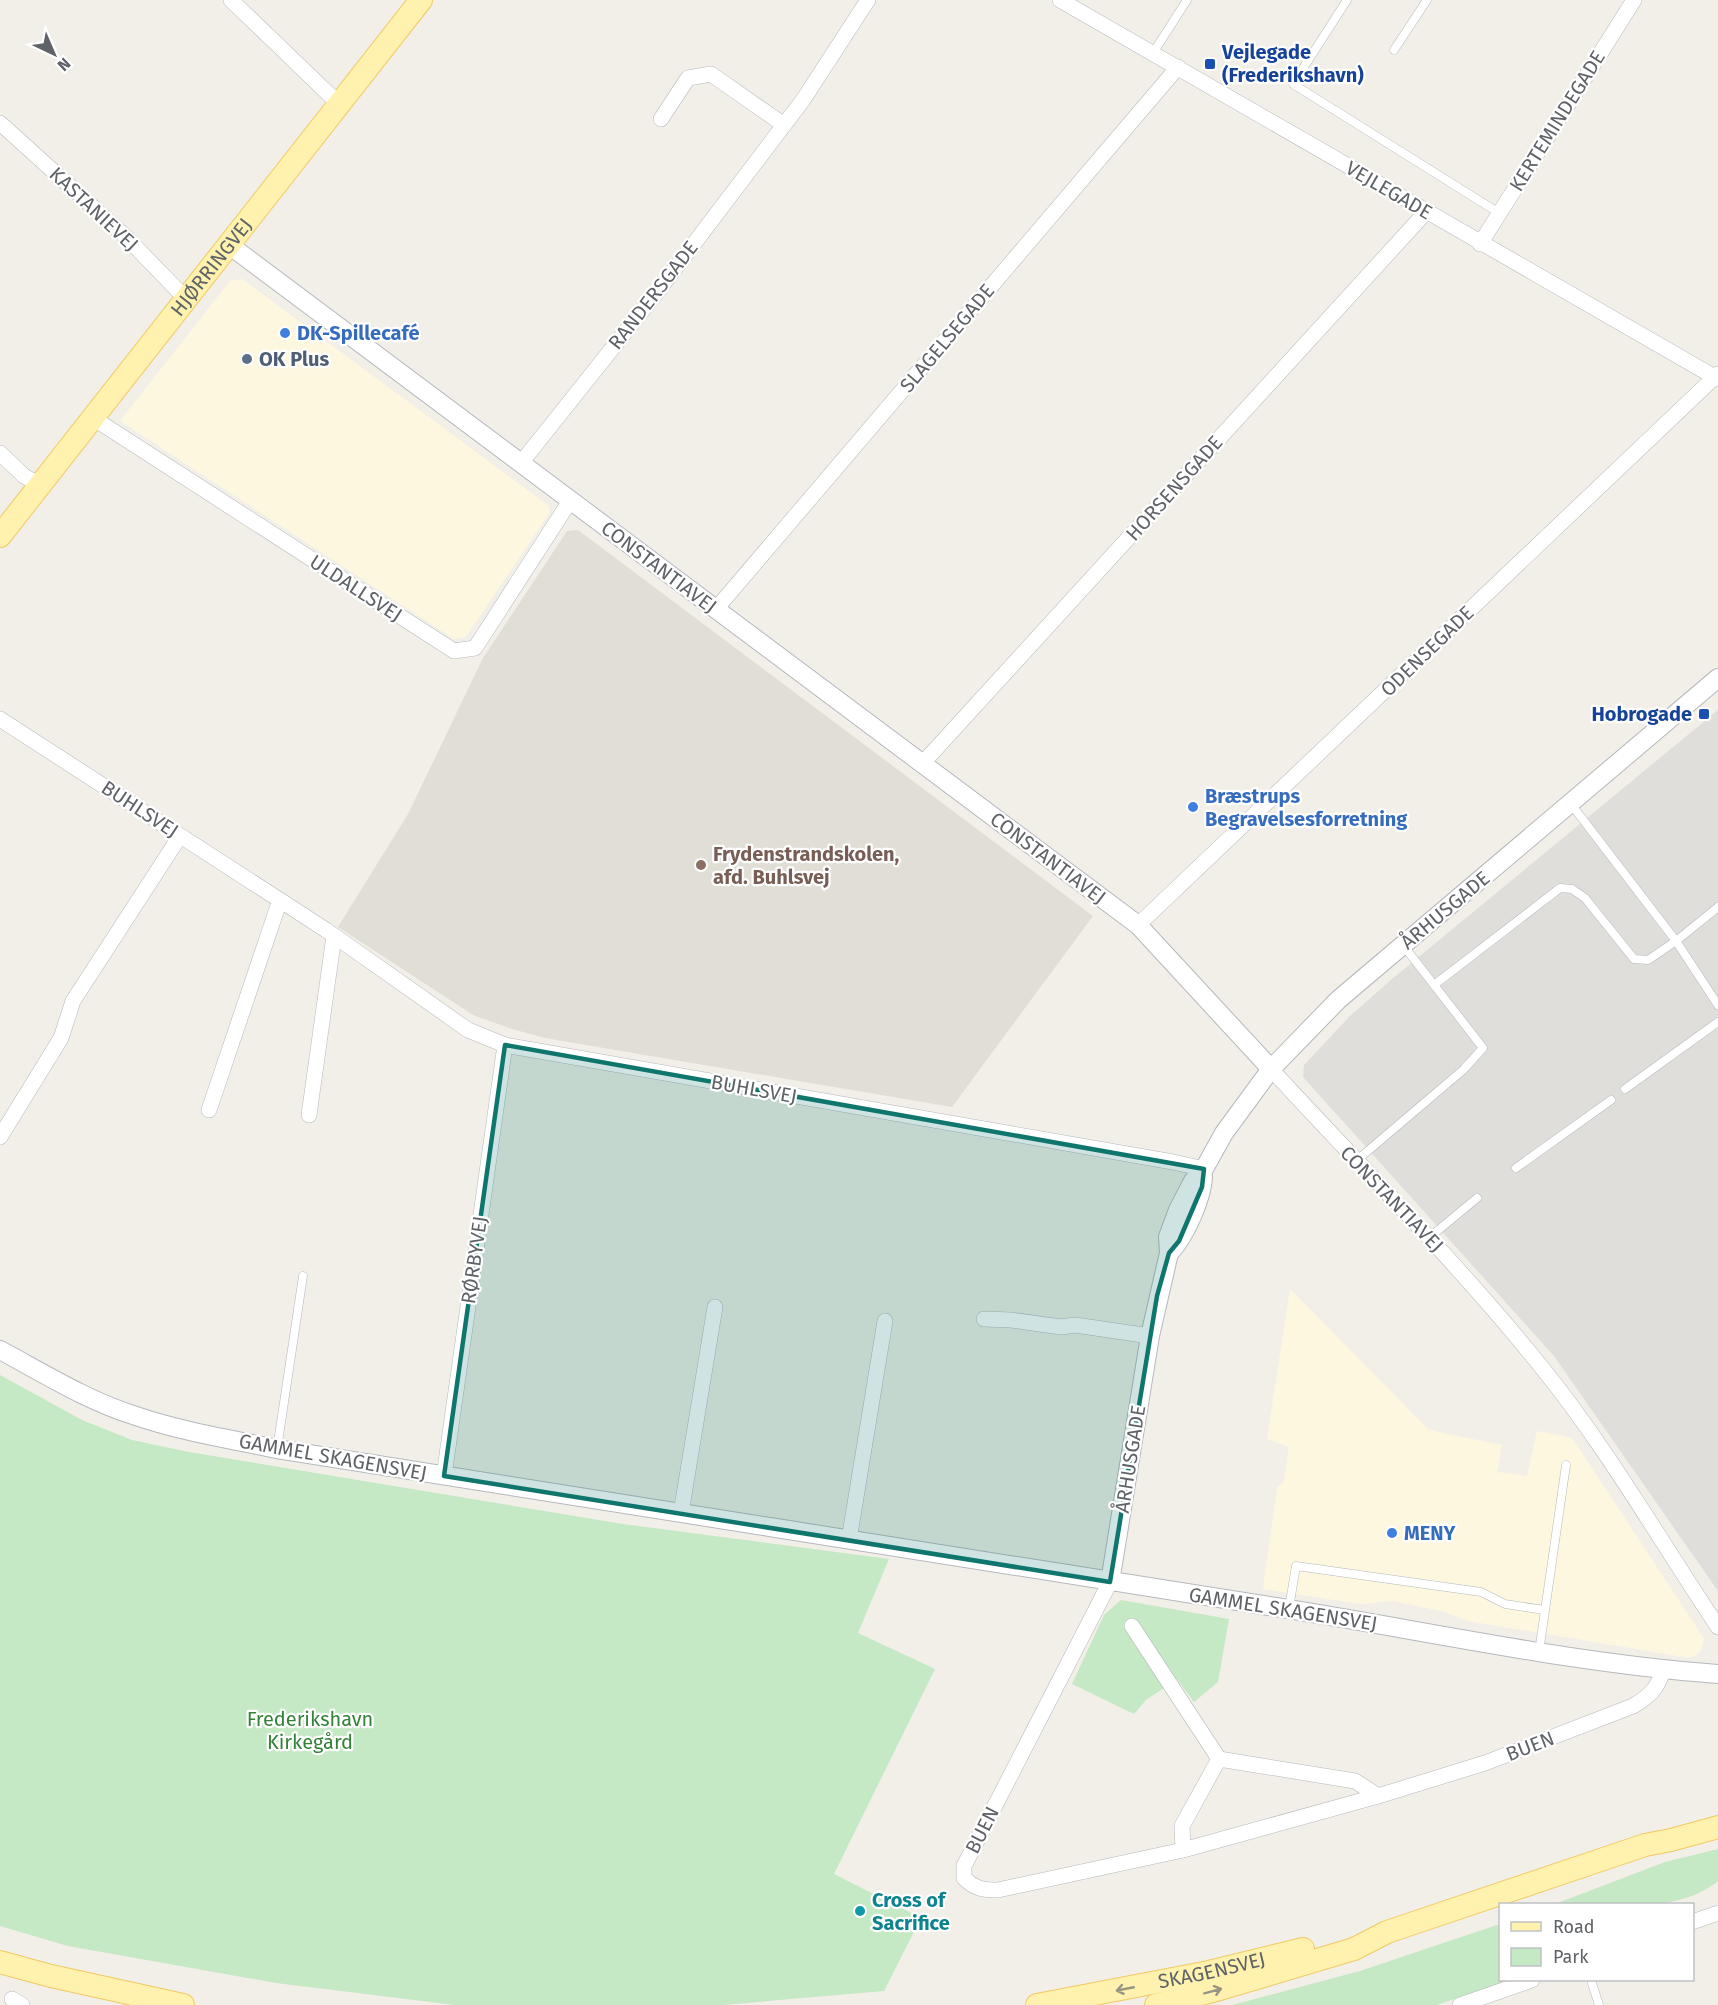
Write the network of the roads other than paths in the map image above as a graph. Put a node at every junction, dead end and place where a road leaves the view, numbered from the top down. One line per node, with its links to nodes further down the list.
1 (231, 0): 12 (street)
2 (421, 0): 12 (main road, HJØRRINGVEJ)
3 (868, 0): 15 (street, RANDERSGADE)
4 (1060, 0): 10 (street, VEJLEGADE)
5 (1187, 0): 10 (lane)
6 (1347, 0): 17 (lane)
7 (1427, 0): 9 (lane)
8 (1634, 0): 17 (street, KERTEMINDEGADE)
9 (1394, 50)
10 (1153, 53): 11 (street, VEJLEGADE)
11 (1178, 67): 16 (street, VEJLEGADE); 28 (street, SLAGELSEGADE)
12 (339, 104): 18 (main road, HJØRRINGVEJ)
13 (662, 119): 15 (street)
14 (0, 123): 20 (street, KASTANIEVEJ)
15 (784, 125): 24 (street, RANDERSGADE)
16 (1426, 212): 19 (street, VEJLEGADE); 31 (street, HORSENSGADE)
17 (1499, 213): 19 (street, KERTEMINDEGADE)
18 (228, 244): 20 (main road, HJØRRINGVEJ); 24 (street, CONSTANTIAVEJ)
19 (1480, 244): 21 (street, VEJLEGADE)
20 (186, 299): 22 (main road, HJØRRINGVEJ)
21 (1717, 377): 36 (street, ODENSEGADE)
22 (93, 418): 25 (main road, HJØRRINGVEJ); 26 (street, ULDALLSVEJ)
23 (0, 453): 25 (street)
24 (520, 463): 26 (street, CONSTANTIAVEJ)
25 (40, 485): 27 (main road, HJØRRINGVEJ)
26 (570, 501): 28 (street, CONSTANTIAVEJ)
27 (1, 534)
28 (716, 609): 31 (street, CONSTANTIAVEJ)
29 (1718, 678): 32 (street, ÅRHUSGADE)
30 (0, 719): 33 (street, BUHLSVEJ)
31 (922, 764): 36 (street, CONSTANTIAVEJ)
32 (1571, 804): 38 (lane); 39 (street, ÅRHUSGADE)
33 (180, 836): 34 (street, BUHLSVEJ); 49 (street)
34 (280, 900): 37 (street, BUHLSVEJ); 47 (street)
35 (1718, 907): 38 (lane)
36 (1138, 925): 44 (street, CONSTANTIAVEJ)
37 (334, 936): 43 (street, BUHLSVEJ); 48 (street)
38 (1676, 941): 40 (lane); 41 (lane)
39 (1403, 945): 40 (lane); 44 (street, ÅRHUSGADE)
40 (1434, 985): 50 (lane)
41 (1718, 1005)
42 (1718, 1022): 45 (lane)
43 (505, 1046): 52 (street, BUHLSVEJ); 63 (street, RØRBYVEJ)
44 (1271, 1069): 50 (street, CONSTANTIAVEJ); 52 (street, ÅRHUSGADE)
45 (1625, 1089)
46 (1611, 1100): 51 (lane)
47 (209, 1110)
48 (309, 1115)
49 (0, 1137)
50 (1356, 1161): 54 (street, CONSTANTIAVEJ)
51 (1516, 1168)
52 (1204, 1169): 59 (street, ÅRHUSGADE)
53 (1477, 1198): 54 (lane)
54 (1430, 1237): 69 (street, CONSTANTIAVEJ)
55 (303, 1276): 61 (lane)
56 (715, 1307): 64 (street)
57 (984, 1319): 59 (street)
58 (885, 1321): 65 (street)
59 (1150, 1336): 66 (street, ÅRHUSGADE)
60 (0, 1350): 61 (street, GAMMEL SKAGENSVEJ)
61 (277, 1449): 63 (street, GAMMEL SKAGENSVEJ)
62 (1566, 1465): 68 (lane)
63 (444, 1476): 64 (street, GAMMEL SKAGENSVEJ)
64 (681, 1513): 65 (street, GAMMEL SKAGENSVEJ)
65 (849, 1540): 66 (street, GAMMEL SKAGENSVEJ)
66 (1110, 1582): 67 (street, GAMMEL SKAGENSVEJ); 79 (street, BUEN)
67 (1288, 1609): 68 (lane); 71 (street, GAMMEL SKAGENSVEJ)
68 (1544, 1610): 71 (lane)
69 (1715, 1618)
70 (1132, 1626): 74 (street)
71 (1539, 1652): 72 (street, GAMMEL SKAGENSVEJ)
72 (1663, 1670): 73 (street, GAMMEL SKAGENSVEJ); 75 (street, BUEN)
73 (1718, 1674)
74 (1219, 1759): 75 (street); 79 (street)
75 (1378, 1797): 79 (street, BUEN)
76 (1718, 1811): 78 (main road, SKAGENSVEJ)
77 (1718, 1827): 78 (main road, SKAGENSVEJ)
78 (1645, 1845): 82 (main road, SKAGENSVEJ)
79 (1183, 1850)
80 (1718, 1913): 81 (street)
81 (1694, 1921)
82 (1387, 1932): 87 (main road, SKAGENSVEJ, one-way to 87); 88 (main road, SKAGENSVEJ, one-way to 82)
83 (0, 1962): 86 (main road)
84 (1529, 1981): 89 (street)
85 (1591, 1981): 90 (lane)
86 (183, 2005)
87 (1037, 2005)
88 (1156, 2005)
89 (1460, 2005)
90 (1599, 2005)

